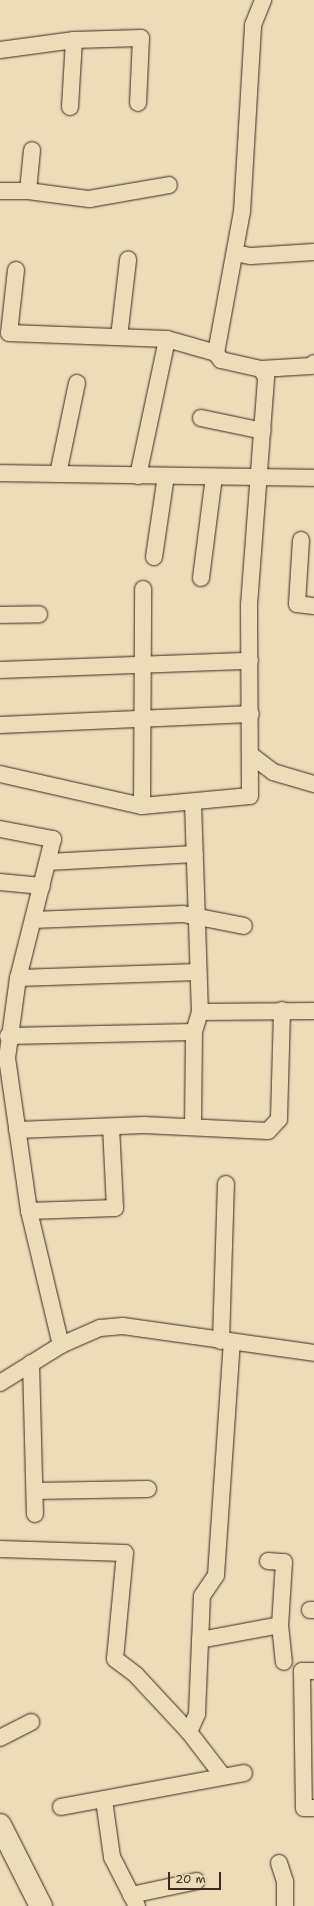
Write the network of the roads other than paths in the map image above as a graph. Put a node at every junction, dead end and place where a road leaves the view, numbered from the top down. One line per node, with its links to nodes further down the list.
1 (263, 0): 11 (street)
2 (74, 40): 3 (street); 4 (street); 5 (street)
3 (0, 50)
4 (138, 103)
5 (70, 107)
6 (32, 150): 9 (street)
7 (169, 184): 9 (street)
8 (0, 191): 9 (street)
9 (28, 191)
10 (314, 252): 11 (street)
11 (235, 254): 16 (street)
12 (128, 260): 14 (street)
13 (16, 270): 14 (street)
14 (119, 337): 15 (street)
15 (167, 339): 16 (street); 24 (street)
16 (216, 353): 18 (street)
17 (314, 363): 18 (street)
18 (261, 369): 21 (street)
19 (77, 383): 23 (street)
20 (201, 418): 21 (street)
21 (263, 431): 27 (street)
22 (0, 473): 23 (street)
23 (58, 474): 24 (street)
24 (138, 476): 25 (street)
25 (166, 476): 26 (street); 30 (street)
26 (214, 477): 27 (street); 31 (street)
27 (261, 477): 28 (street); 36 (street)
28 (314, 478)
29 (301, 540): 33 (street)
30 (154, 557)
31 (201, 578)
32 (143, 589): 37 (street)
33 (314, 606)
34 (39, 614): 35 (street)
35 (0, 615)
36 (250, 660): 37 (street); 39 (street)
37 (140, 664): 38 (street); 40 (street)
38 (0, 670)
39 (251, 714): 40 (street); 42 (street)
40 (142, 718): 41 (street); 46 (street)
41 (0, 725)
42 (252, 756): 44 (street); 45 (street)
43 (0, 774): 46 (street)
44 (314, 784)
45 (193, 802): 46 (street); 48 (street)
46 (142, 806)
47 (0, 829): 49 (street)
48 (195, 854): 49 (street); 52 (street)
49 (48, 862): 51 (street)
50 (0, 882): 51 (street)
51 (42, 886): 53 (street)
52 (196, 917): 53 (street); 54 (street); 55 (street)
53 (33, 920): 56 (street)
54 (244, 926)
55 (198, 972): 56 (street); 59 (street)
56 (18, 978): 61 (street)
57 (282, 1010): 58 (street); 59 (street); 63 (street)
58 (314, 1011)
59 (200, 1012): 60 (street)
60 (194, 1032): 61 (street); 63 (street)
61 (8, 1036): 64 (street)
62 (111, 1127): 63 (street); 64 (street); 66 (street)
63 (193, 1127)
64 (17, 1130): 66 (street)
65 (226, 1184): 67 (street)
66 (29, 1211): 68 (street)
67 (226, 1342): 68 (street); 69 (street); 78 (street)
68 (61, 1345): 70 (street)
69 (314, 1353)
70 (31, 1363): 71 (street); 73 (street)
71 (0, 1383)
72 (148, 1489): 73 (street)
73 (35, 1491): 74 (street)
74 (35, 1514)
75 (0, 1549): 82 (street)
76 (268, 1561): 77 (street)
77 (280, 1625): 78 (street); 79 (street)
78 (200, 1640): 82 (street)
79 (284, 1662)
80 (314, 1671): 88 (street)
81 (31, 1722): 83 (street)
82 (189, 1732): 85 (street)
83 (0, 1738)
84 (244, 1773): 85 (street)
85 (222, 1775): 86 (street)
86 (104, 1800): 87 (street); 92 (street)
87 (61, 1807)
88 (314, 1808)
89 (0, 1825): 93 (main road)
90 (279, 1863): 94 (street)
91 (197, 1881): 92 (street)
92 (134, 1900)
93 (41, 1906)
94 (284, 1906)

